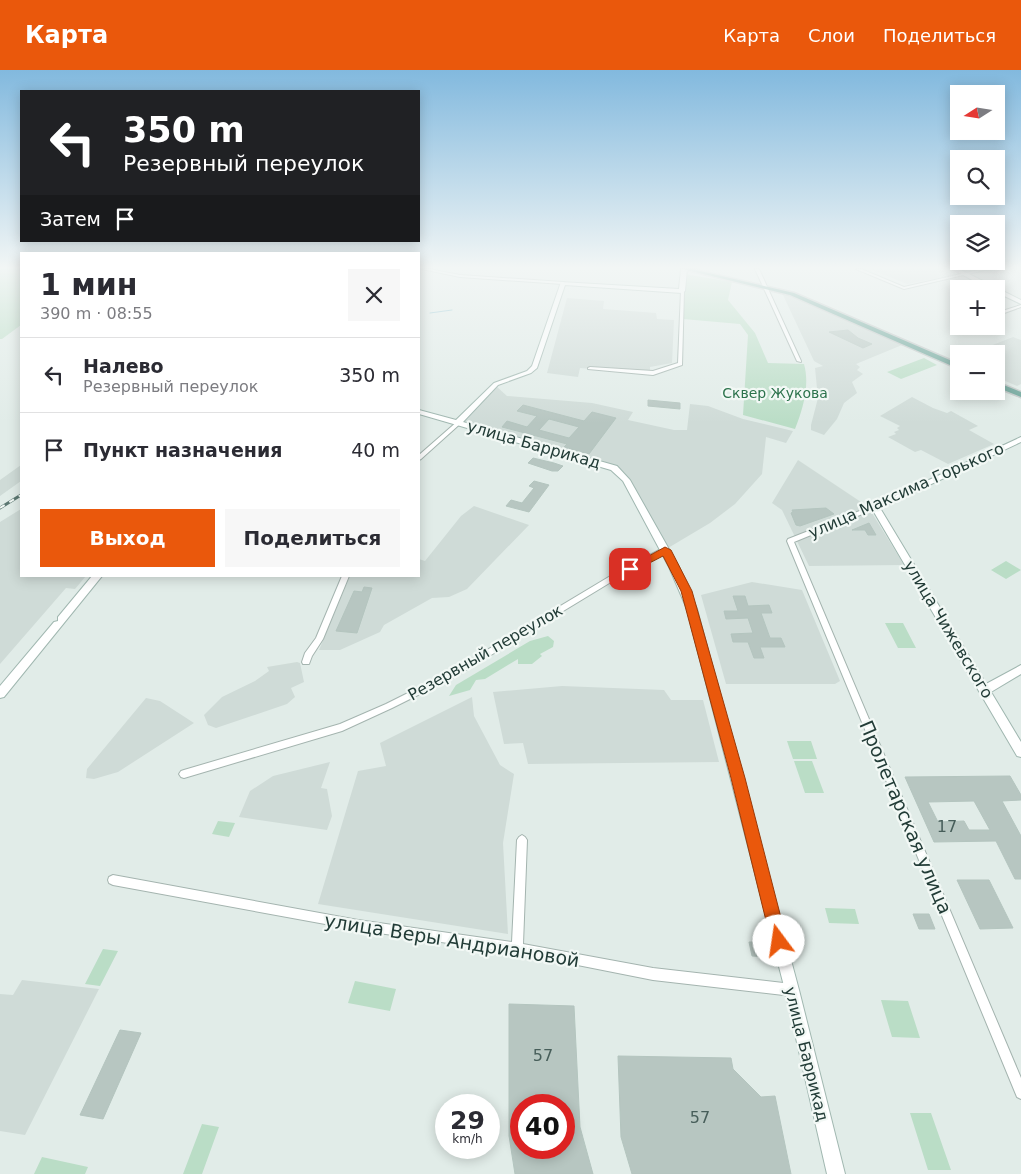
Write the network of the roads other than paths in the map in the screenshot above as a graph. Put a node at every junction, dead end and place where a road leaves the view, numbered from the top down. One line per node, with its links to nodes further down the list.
1 (550, 321): 11 (street)
2 (681, 321): 7 (street)
3 (781, 321): 5 (street)
4 (854, 321): 6 (main road)
5 (799, 361)
6 (950, 363)
7 (590, 368)
8 (1005, 388): 9 (main road)
9 (1021, 395)
10 (420, 412): 11 (street, улица Баррикад)
11 (459, 422): 13 (street); 16 (street, улица Баррикад)
12 (1021, 440): 14 (street, улица Максима Горького)
13 (420, 457)
14 (875, 507): 15 (street, улица Максима Горького); 21 (street, улица Чижевского)
15 (790, 541): 29 (street, Пролетарская улица)
16 (665, 550): 24 (street, Резервный переулок); 28 (street, улица Баррикад)
17 (96, 577): 22 (street)
18 (346, 577): 19 (street)
19 (306, 662)
20 (1021, 669): 21 (street)
21 (985, 690): 23 (street, улица Чижевского)
22 (0, 694)
23 (1021, 752)
24 (184, 774)
25 (522, 840): 27 (street)
26 (113, 880): 27 (street, улица Веры Андриановой)
27 (517, 948): 28 (street, улица Веры Андриановой)
28 (792, 990): 30 (street, улица Баррикад)
29 (1021, 1093)
30 (836, 1174)

